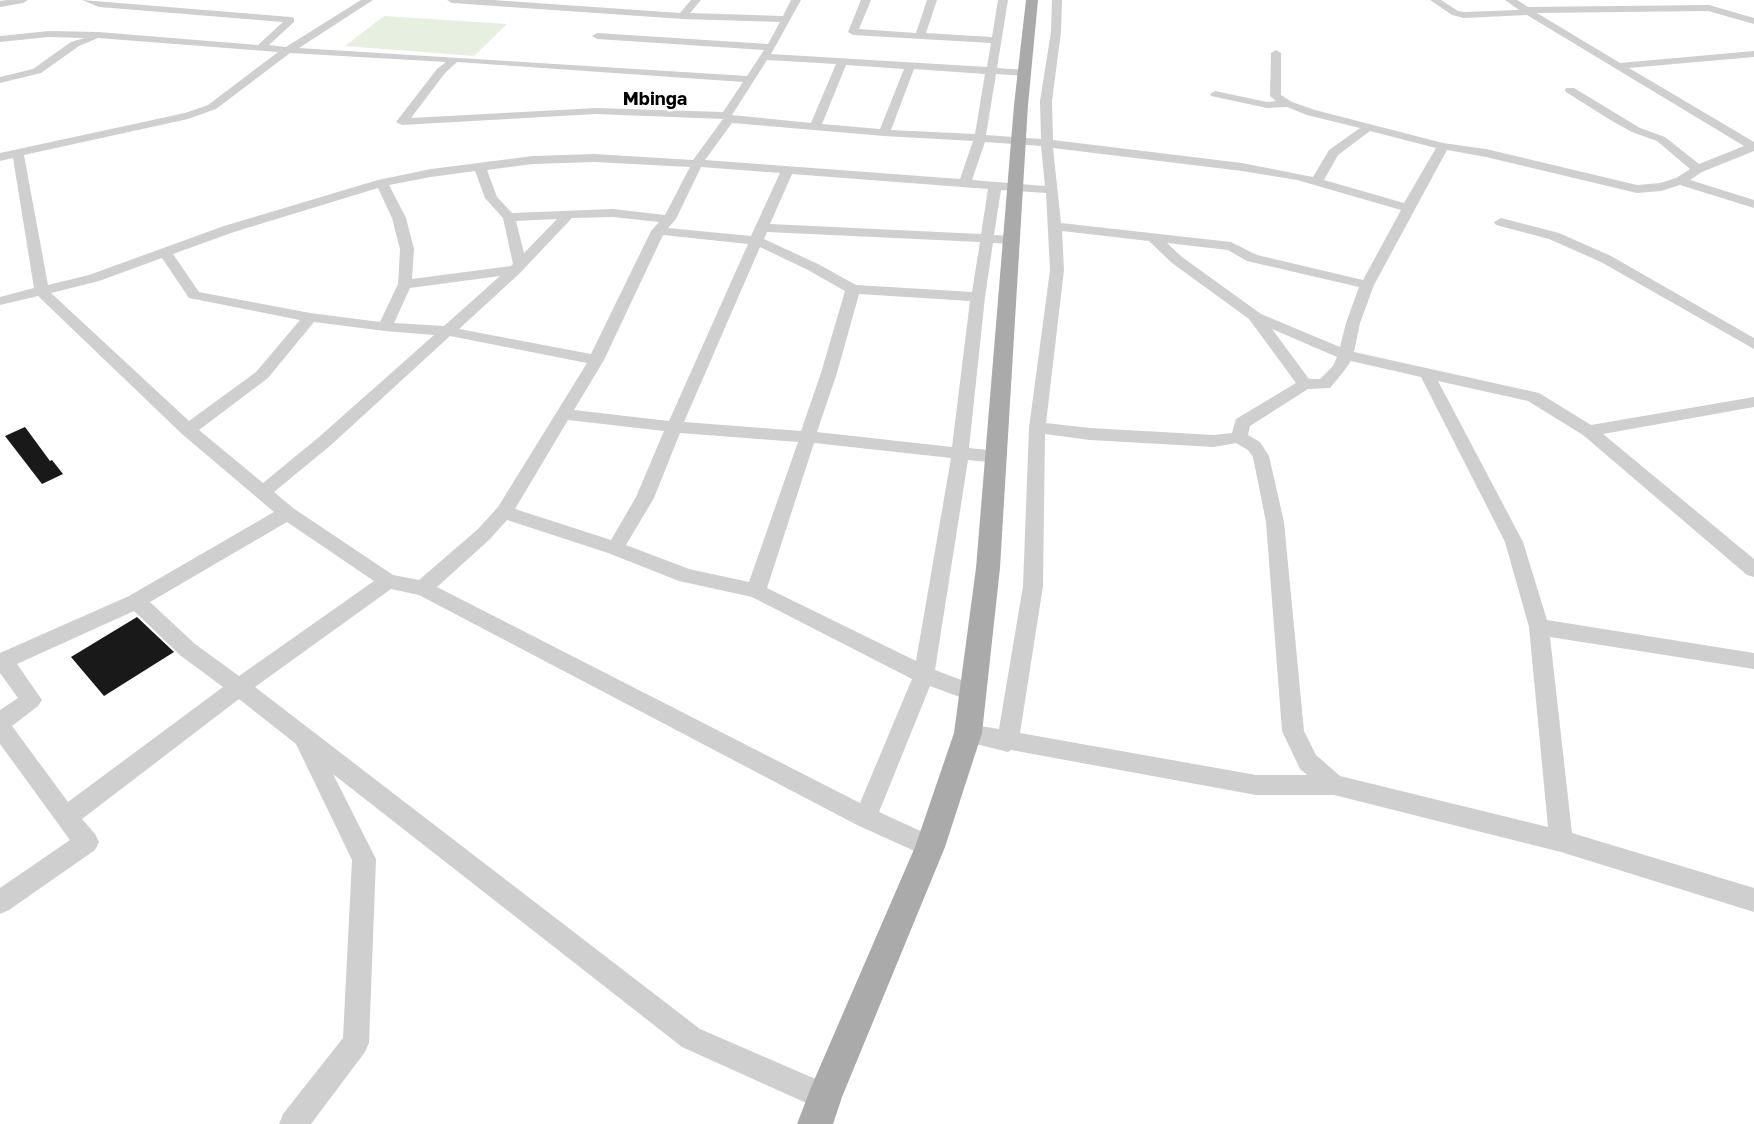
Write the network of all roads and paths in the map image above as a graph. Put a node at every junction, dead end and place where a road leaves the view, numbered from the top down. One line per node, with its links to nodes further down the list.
1 (23, 0): 15 (street)
2 (87, 0): 26 (street)
3 (368, 0): 27 (street)
4 (452, 0): 17 (street)
5 (640, 0): 17 (street)
6 (696, 0): 18 (street)
7 (796, 0): 19 (street)
8 (866, 0): 23 (street)
9 (932, 0): 23 (street)
10 (1003, 0): 25 (street)
11 (1032, 0): 36 (main road)
12 (1057, 0): 48 (street)
13 (1435, 0): 16 (street)
14 (1510, 0): 16 (street)
15 (0, 4)
16 (1528, 11): 20 (street); 34 (street)
17 (632, 13): 18 (street)
18 (684, 16): 19 (street)
19 (785, 19): 28 (street)
20 (1754, 21)
21 (98, 35): 24 (street); 26 (street); 38 (street)
22 (597, 36): 28 (street)
23 (920, 36): 25 (street)
24 (0, 39)
25 (995, 40): 35 (street)
26 (260, 48): 27 (street)
27 (288, 50): 31 (street); 51 (street)
28 (768, 52): 32 (street); 37 (street)
29 (1276, 53): 41 (street)
30 (1754, 54): 34 (street)
31 (455, 59): 37 (street); 42 (street)
32 (842, 62): 33 (street); 43 (street)
33 (910, 66): 35 (street); 45 (street)
34 (1617, 66): 50 (street)
35 (990, 71): 36 (street); 46 (street)
36 (1025, 73): 47 (main road)
37 (751, 79): 42 (street)
38 (0, 80)
39 (1570, 90): 55 (street)
40 (1215, 94): 41 (street)
41 (1288, 104): 44 (street)
42 (727, 117): 43 (street); 53 (street)
43 (815, 126): 45 (street)
44 (1366, 126): 49 (street); 59 (street)
45 (884, 133): 46 (street)
46 (980, 138): 47 (street); 60 (street)
47 (1020, 140): 48 (street); 61 (main road)
48 (1047, 144): 59 (street); 62 (street)
49 (1443, 146): 57 (street); 64 (street)
50 (1754, 146): 55 (street)
51 (18, 153): 52 (street); 80 (street)
52 (0, 157)
53 (697, 163): 54 (street); 56 (street); 67 (street)
54 (480, 167): 58 (street); 66 (street)
55 (1698, 169): 57 (street)
56 (787, 171): 60 (street); 71 (street)
57 (1680, 181): 63 (street)
58 (382, 183): 75 (street); 77 (street)
59 (1316, 183): 64 (street)
60 (965, 184): 61 (street)
61 (1006, 186): 62 (street); 73 (street); 74 (main road)
62 (1052, 190): 69 (street)
63 (1754, 204)
64 (1408, 208): 78 (street)
65 (569, 214): 66 (street); 67 (street); 76 (street)
66 (509, 216): 76 (street)
67 (669, 219): 70 (street)
68 (1501, 222): 87 (street)
69 (1055, 226): 72 (street); 95 (street)
70 (658, 231): 71 (street); 89 (street)
71 (760, 235): 73 (street); 79 (street); 94 (street)
72 (1153, 237): 78 (street); 84 (street)
73 (986, 240): 74 (street); 81 (street)
74 (1012, 240): 101 (main road)
75 (166, 252): 80 (street); 83 (street)
76 (518, 268): 77 (street); 86 (street)
77 (406, 284): 85 (street)
78 (1367, 285): 88 (street)
79 (853, 289): 81 (street); 98 (street)
80 (42, 292): 82 (street); 96 (street)
81 (978, 297): 100 (street)
82 (0, 301)
83 (310, 317): 85 (street); 96 (street)
84 (1256, 317): 88 (street); 91 (street)
85 (385, 327): 86 (street)
86 (447, 331): 89 (street); 102 (street)
87 (1754, 344)
88 (1346, 355): 90 (street); 91 (street)
89 (596, 360): 93 (street)
90 (1426, 374): 97 (street); 111 (street)
91 (1304, 384): 99 (street)
92 (1754, 402): 97 (street)
93 (564, 414): 94 (street); 103 (street)
94 (674, 427): 98 (street); 105 (street)
95 (1037, 428): 99 (street); 121 (street)
96 (188, 430): 102 (street)
97 (1589, 431): 106 (street)
98 (808, 437): 100 (street); 109 (street)
99 (1239, 437): 122 (street)
100 (960, 454): 101 (street); 114 (street)
101 (997, 458): 116 (main road)
102 (263, 492): 104 (street)
103 (504, 512): 105 (street); 108 (street)
104 (287, 513): 107 (street); 110 (street)
105 (615, 548): 109 (street)
106 (1754, 570)
107 (388, 581): 108 (street); 115 (street)
108 (423, 588): 124 (street)
109 (756, 592): 114 (street)
110 (136, 601): 113 (street); 115 (street)
111 (1539, 627): 112 (street); 125 (street)
112 (1754, 661)
113 (1, 662): 117 (street)
114 (924, 676): 116 (street); 124 (street)
115 (239, 687): 120 (street); 123 (street)
116 (973, 693): 119 (main road)
117 (0, 722)
118 (0, 727): 123 (street)
119 (968, 733): 121 (street); 126 (main road)
120 (302, 736): 129 (street); 130 (street)
121 (1008, 742): 122 (street)
122 (1334, 785): 125 (street)
123 (66, 817): 128 (street)
124 (865, 817): 126 (street)
125 (1561, 841): 127 (street)
126 (930, 847): 129 (main road)
127 (1754, 900)
128 (0, 902)
129 (824, 1097): 131 (main road)
130 (293, 1124)
131 (815, 1124)

